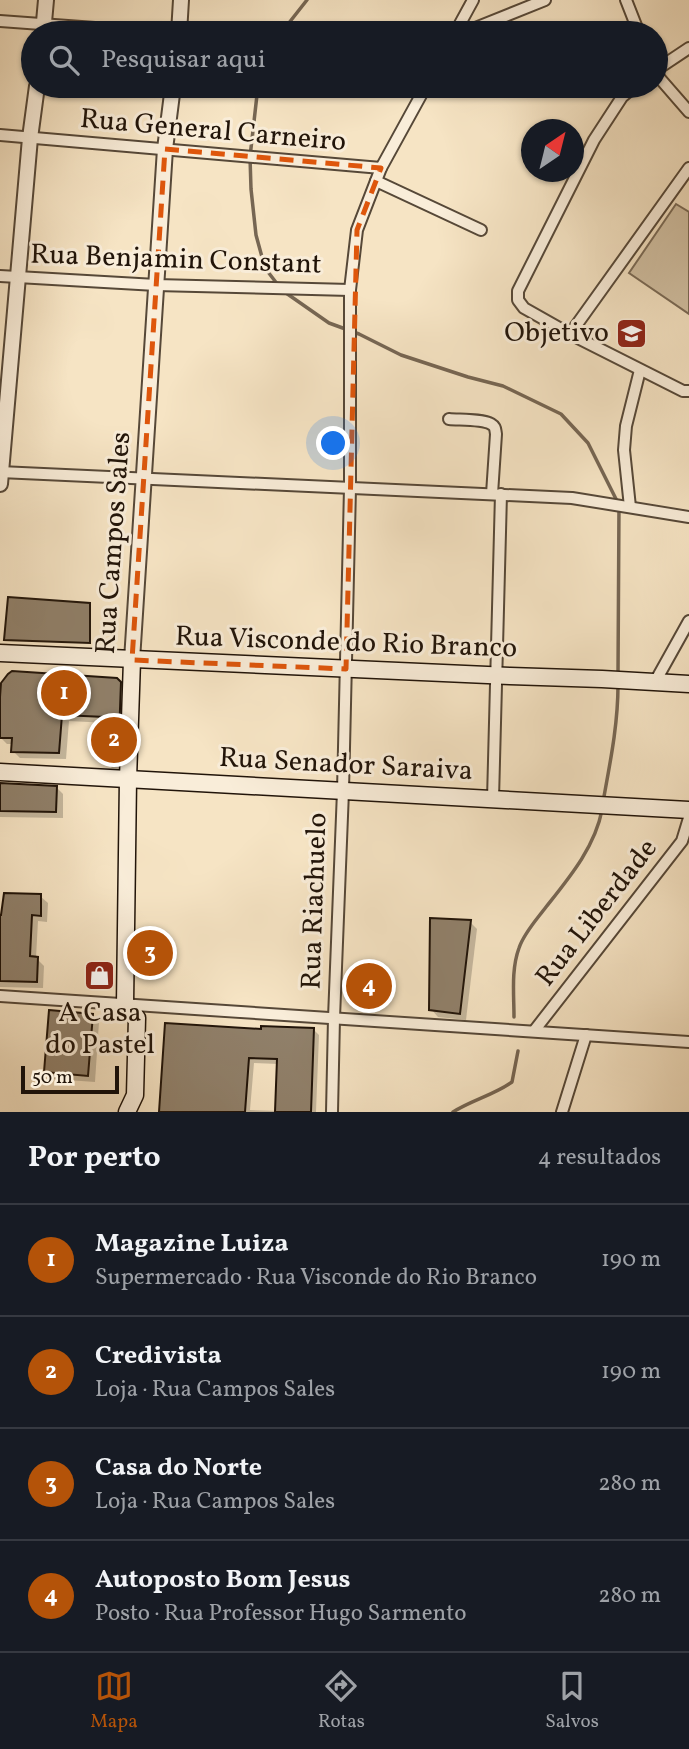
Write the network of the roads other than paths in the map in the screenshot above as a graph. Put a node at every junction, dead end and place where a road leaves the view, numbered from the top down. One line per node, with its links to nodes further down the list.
1 (46, 0): 7 (street)
2 (181, 0): 8 (street)
3 (473, 0): 9 (street)
4 (545, 0): 10 (street)
5 (626, 0): 11 (street)
6 (0, 21): 12 (street)
7 (45, 21)
8 (180, 21)
9 (462, 21)
10 (493, 21)
11 (634, 21)
12 (21, 25)
13 (689, 48): 14 (street)
14 (668, 66)
15 (668, 87): 20 (street)
16 (35, 98): 22 (street)
17 (171, 98): 23 (street, Rua Campos Sales)
18 (419, 98): 24 (street, Rua Riachuelo)
19 (621, 98): 32 (street)
20 (689, 112)
21 (0, 135): 22 (street, Rua General Carneiro)
22 (30, 138): 23 (street, Rua General Carneiro); 29 (street)
23 (165, 149): 24 (street, Rua General Carneiro); 30 (street, Rua Campos Sales)
24 (381, 167): 26 (street, Rua Riachuelo)
25 (689, 168): 32 (street)
26 (376, 181): 27 (street); 31 (street, Rua Riachuelo)
27 (481, 230)
28 (0, 276): 29 (street, Rua Benjamin Constant)
29 (18, 277): 30 (street, Rua Benjamin Constant); 36 (street)
30 (156, 285): 31 (street, Rua Benjamin Constant); 37 (street, Rua Campos Sales)
31 (350, 290): 39 (street, Rua Riachuelo)
32 (570, 334): 33 (street)
33 (640, 370): 34 (street); 41 (street)
34 (689, 391)
35 (449, 419): 40 (street)
36 (0, 472): 37 (street); 38 (street)
37 (144, 478): 39 (street); 45 (street, Rua Campos Sales)
38 (0, 484)
39 (350, 488): 40 (street); 46 (street, Rua Riachuelo)
40 (496, 494): 41 (street); 47 (street)
41 (622, 506): 42 (street)
42 (689, 517)
43 (689, 621): 48 (street)
44 (0, 653): 45 (main road, Rua Visconde do Rio Branco)
45 (132, 660): 46 (main road, Rua Visconde do Rio Branco); 51 (main road, Rua Campos Sales)
46 (346, 669): 47 (main road, Rua Visconde do Rio Branco); 52 (street, Rua Riachuelo)
47 (497, 676): 48 (main road, Rua Visconde do Rio Branco); 53 (street)
48 (655, 682): 49 (main road, Rua Visconde do Rio Branco)
49 (689, 684)
50 (0, 772): 51 (main road, Rua Senador Saraiva)
51 (128, 779): 52 (main road, Rua Senador Saraiva); 57 (main road, Rua Campos Sales)
52 (343, 791): 53 (main road, Rua Senador Saraiva); 58 (street, Rua Riachuelo)
53 (493, 799): 54 (main road, Rua Senador Saraiva)
54 (689, 810)
55 (689, 818): 59 (street, Rua Liberdade)
56 (0, 996): 57 (street)
57 (125, 1004): 58 (street); 62 (main road)
58 (334, 1018): 59 (street); 63 (street, Rua Riachuelo)
59 (534, 1031): 60 (street)
60 (586, 1035): 61 (street); 64 (street)
61 (689, 1042)
62 (127, 1112)
63 (332, 1112)
64 (562, 1112)

